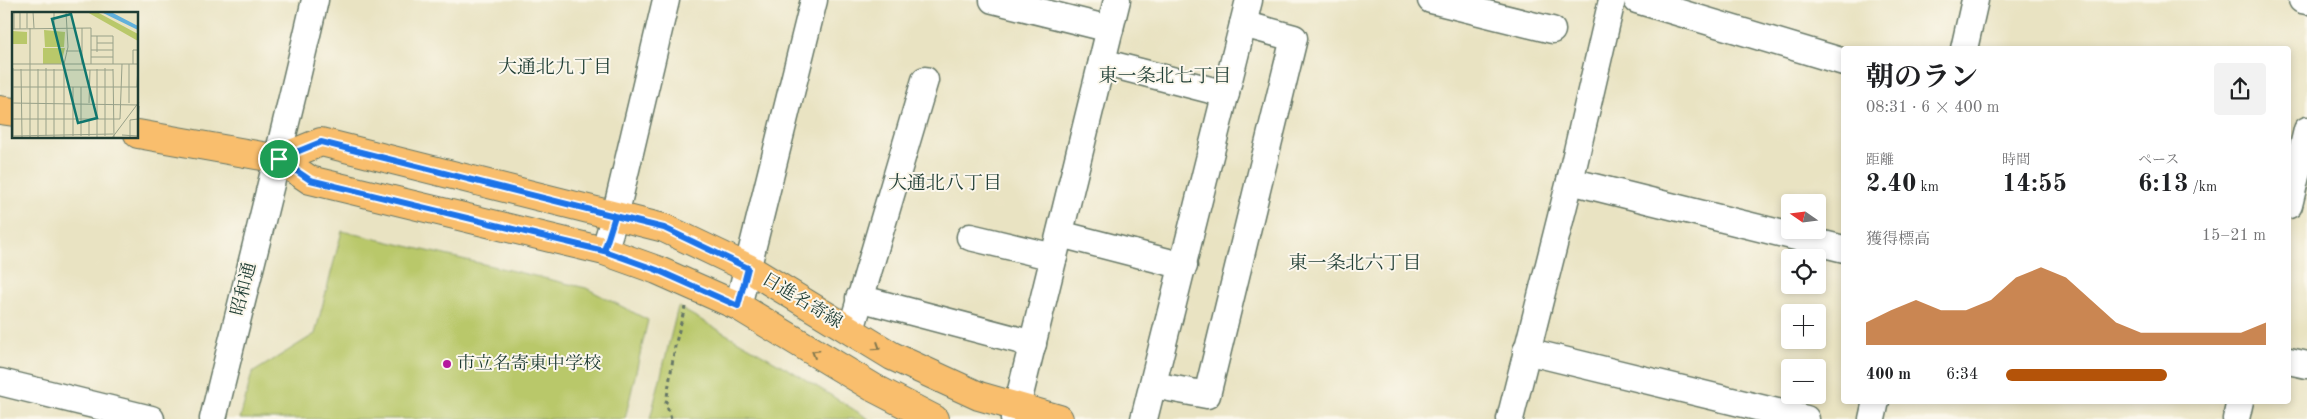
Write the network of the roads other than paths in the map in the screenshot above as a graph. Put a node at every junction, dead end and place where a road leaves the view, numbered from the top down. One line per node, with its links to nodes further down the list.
1 (315, 0): 22 (street, 昭和通)
2 (666, 0): 26 (street)
3 (814, 0): 32 (street)
4 (994, 0): 13 (street)
5 (1117, 0): 13 (street)
6 (1431, 0): 14 (street)
7 (1612, 0): 24 (street)
8 (1638, 0): 16 (street)
9 (1975, 0): 15 (street)
10 (2302, 0): 11 (street)
11 (2307, 1)
12 (1246, 12): 19 (street); 41 (street)
13 (1110, 29): 17 (street)
14 (1552, 30)
15 (1965, 46)
16 (1841, 61)
17 (1102, 62): 19 (street); 28 (street)
18 (925, 80): 33 (street)
19 (1226, 94): 31 (street)
20 (2307, 130): 23 (street)
21 (139, 134): 22 (main road)
22 (279, 159): 26 (main road, 日進名寄線); 30 (main road); 46 (street, 昭和通)
23 (2301, 180): 25 (street)
24 (1570, 181): 29 (street); 37 (street)
25 (2291, 201)
26 (615, 216): 30 (street); 32 (main road, 日進名寄線)
27 (970, 237): 28 (street)
28 (1057, 245): 31 (street); 36 (street)
29 (1841, 248)
30 (604, 251): 34 (main road)
31 (1184, 266): 41 (street)
32 (748, 268): 34 (street); 35 (main road, 日進名寄線)
33 (860, 298): 35 (street); 36 (street)
34 (738, 306): 47 (main road, one-way to 34)
35 (851, 330): 44 (main road, 日進名寄線, one-way to 44)
36 (1032, 344): 44 (street)
37 (1526, 351): 50 (street); 51 (street)
38 (2291, 361): 39 (street)
39 (2307, 365)
40 (0, 382): 45 (street)
41 (1154, 384): 49 (street)
42 (1875, 404): 52 (street)
43 (2239, 404): 53 (street)
44 (1015, 414): 48 (main road, 日進名寄線)
45 (151, 419)
46 (213, 419)
47 (934, 419)
48 (1059, 419)
49 (1144, 419)
50 (1510, 419)
51 (1806, 419)
52 (1872, 419)
53 (2236, 419)

